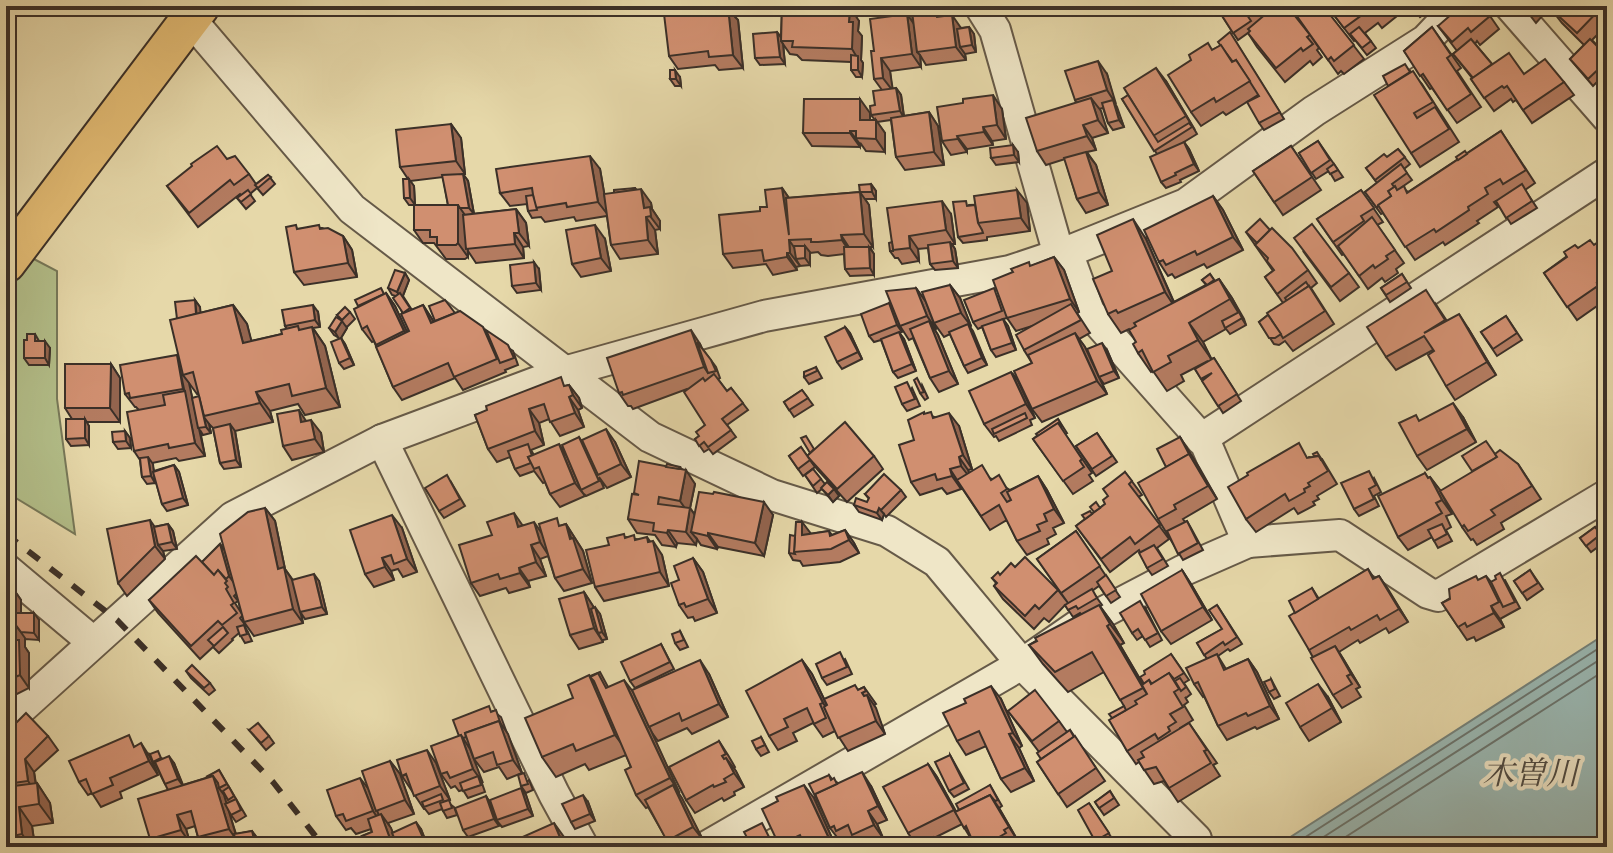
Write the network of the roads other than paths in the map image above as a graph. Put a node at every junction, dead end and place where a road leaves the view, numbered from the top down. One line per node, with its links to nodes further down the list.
1 (980, 6): 7 (street)
2 (1458, 6): 7 (street)
3 (1510, 6): 5 (street)
4 (190, 10): 8 (main road); 9 (street)
5 (1607, 117)
6 (1607, 173): 10 (street)
7 (1063, 253): 9 (street); 10 (street)
8 (6, 263)
9 (564, 372): 11 (street); 16 (street)
10 (1201, 439): 13 (street)
11 (382, 440): 15 (street); 18 (street)
12 (1607, 495): 13 (street)
13 (1248, 542): 16 (street)
14 (6, 569): 15 (street)
15 (93, 642): 17 (street)
16 (1022, 664): 19 (street); 20 (street)
17 (6, 722)
18 (583, 847)
19 (706, 847)
20 (1182, 847)

